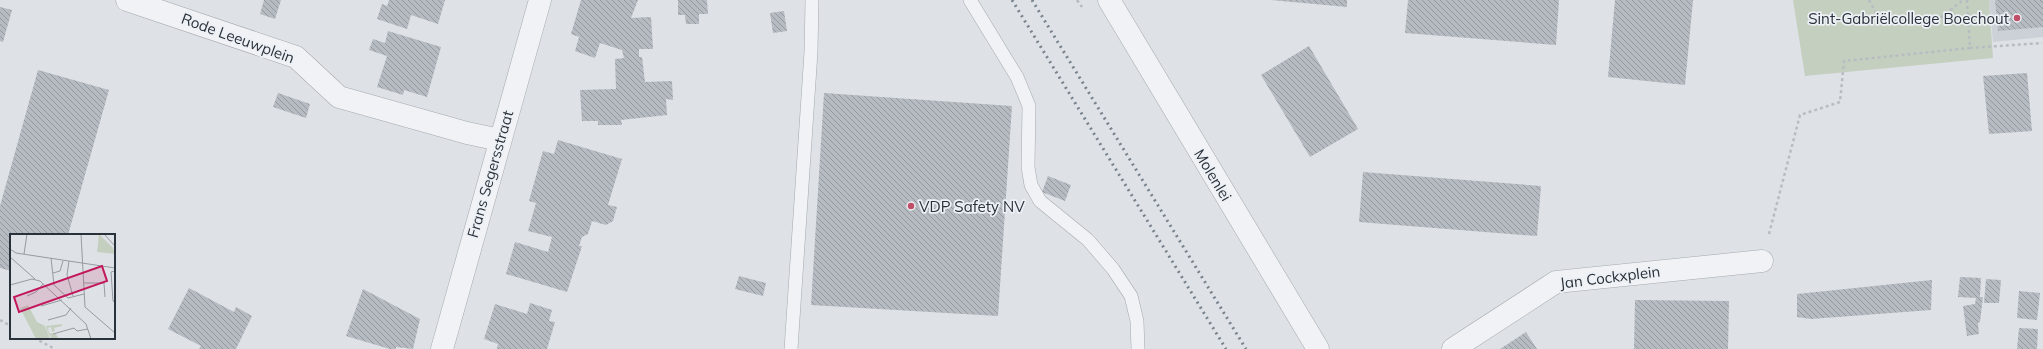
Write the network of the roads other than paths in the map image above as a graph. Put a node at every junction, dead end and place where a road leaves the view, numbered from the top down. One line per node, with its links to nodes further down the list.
1 (127, 0): 6 (street, Rode Leeuwplein)
2 (540, 0): 6 (street, Frans Segersstraat)
3 (812, 0): 9 (lane)
4 (970, 0): 10 (lane)
5 (1109, 0): 11 (street, Molenlei)
6 (500, 140): 8 (street, Frans Segersstraat)
7 (1762, 261): 12 (street, Jan Cockxplein)
8 (442, 349)
9 (791, 349)
10 (1138, 349)
11 (1318, 349)
12 (1453, 349)

